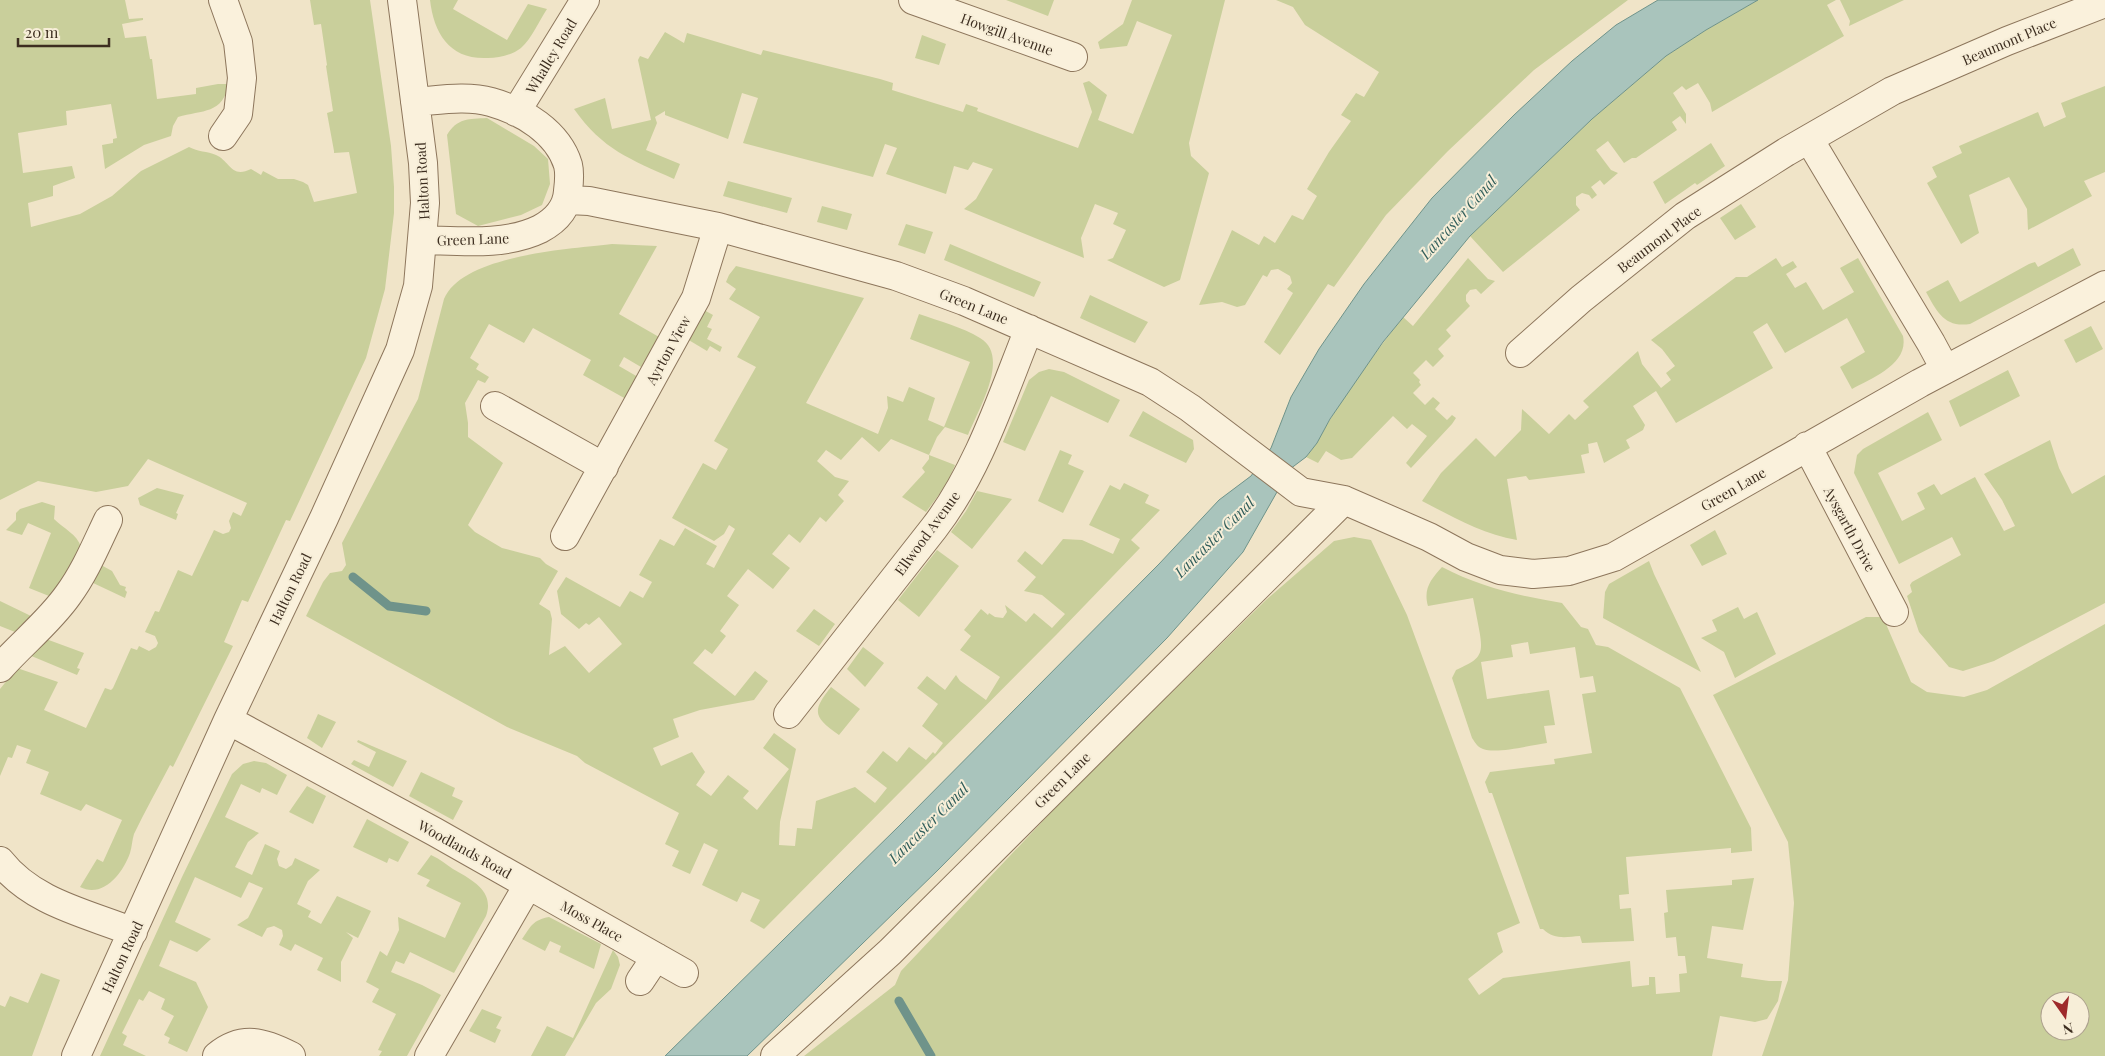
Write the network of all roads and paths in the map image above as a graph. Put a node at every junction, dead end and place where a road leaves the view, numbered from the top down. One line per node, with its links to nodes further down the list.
1 (223, 0): 9 (street)
2 (402, 0): 7 (street, Halton Road)
3 (585, 0): 8 (street, Whalley Road)
4 (913, 0): 6 (street, Howgill Avenue)
5 (2105, 3): 10 (street, Beaumont Place)
6 (1073, 57)
7 (415, 102): 8 (street); 13 (street, Halton Road)
8 (516, 112): 11 (street)
9 (223, 136)
10 (1809, 139): 16 (street, Beaumont Place); 17 (street)
11 (568, 200): 12 (street, Green Lane); 13 (street, Green Lane)
12 (718, 227): 15 (street, Green Lane); 20 (street, Ayrton View)
13 (424, 240): 27 (street, Halton Road)
14 (2105, 285): 17 (street, Green Lane)
15 (1030, 330): 21 (street, Green Lane); 26 (street, Ellwood Avenue)
16 (1520, 353)
17 (1945, 369): 19 (street, Green Lane)
18 (495, 406): 20 (street)
19 (1807, 446): 21 (street, Green Lane); 24 (street, Aysgarth Drive)
20 (604, 466): 23 (street, Ayrton View)
21 (1344, 500): 38 (street, Green Lane)
22 (108, 520): 25 (street)
23 (564, 536)
24 (1894, 612)
25 (0, 668)
26 (788, 714)
27 (228, 720): 29 (street, Woodlands Road); 30 (street, Halton Road)
28 (0, 861): 30 (street)
29 (528, 885): 31 (street, Moss Place); 37 (street, Woodlands Road)
30 (133, 932): 34 (street, Halton Road)
31 (656, 957): 32 (street, Moss Place); 33 (street)
32 (684, 973)
33 (640, 981)
34 (76, 1056)
35 (217, 1056): 36 (street)
36 (291, 1056)
37 (429, 1056)
38 (775, 1056)

